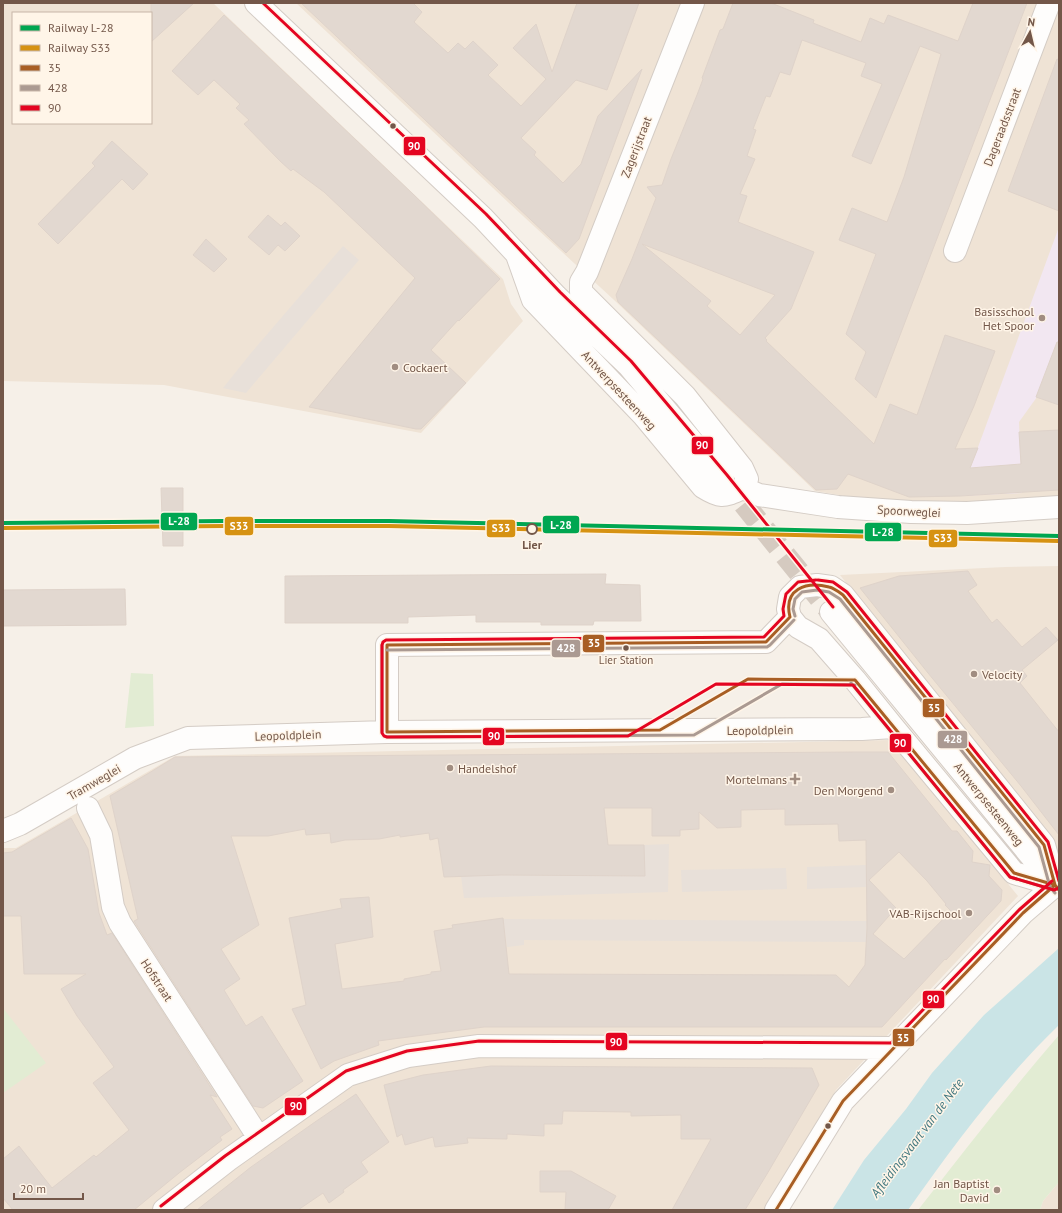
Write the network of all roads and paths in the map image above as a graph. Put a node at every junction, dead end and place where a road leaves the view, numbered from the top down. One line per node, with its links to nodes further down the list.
1 (256, 3): 5 (street, Antwerpsesteenweg)
2 (693, 3): 7 (street, Zagerijstraat)
3 (1049, 3): 4 (street, Dageraadsstraat)
4 (955, 251)
5 (517, 255): 6 (street, Antwerpsesteenweg); 7 (street, Antwerpsesteenweg)
6 (723, 478)
7 (751, 492): 8 (street, Spoorweglei)
8 (1059, 507)
9 (831, 612): 16 (street, Antwerpsesteenweg)
10 (790, 617): 11 (street); 12 (street); 16 (street)
11 (893, 728): 12 (street, Leopoldplein); 16 (street)
12 (387, 732): 13 (street, Leopoldplein)
13 (188, 738): 15 (street, Tramweglei)
14 (88, 808): 18 (street, Hofstraat)
15 (3, 831)
16 (1058, 885): 17 (street)
17 (894, 1048): 18 (street); 20 (street)
18 (259, 1138): 19 (street)
19 (164, 1210)
20 (776, 1210)

